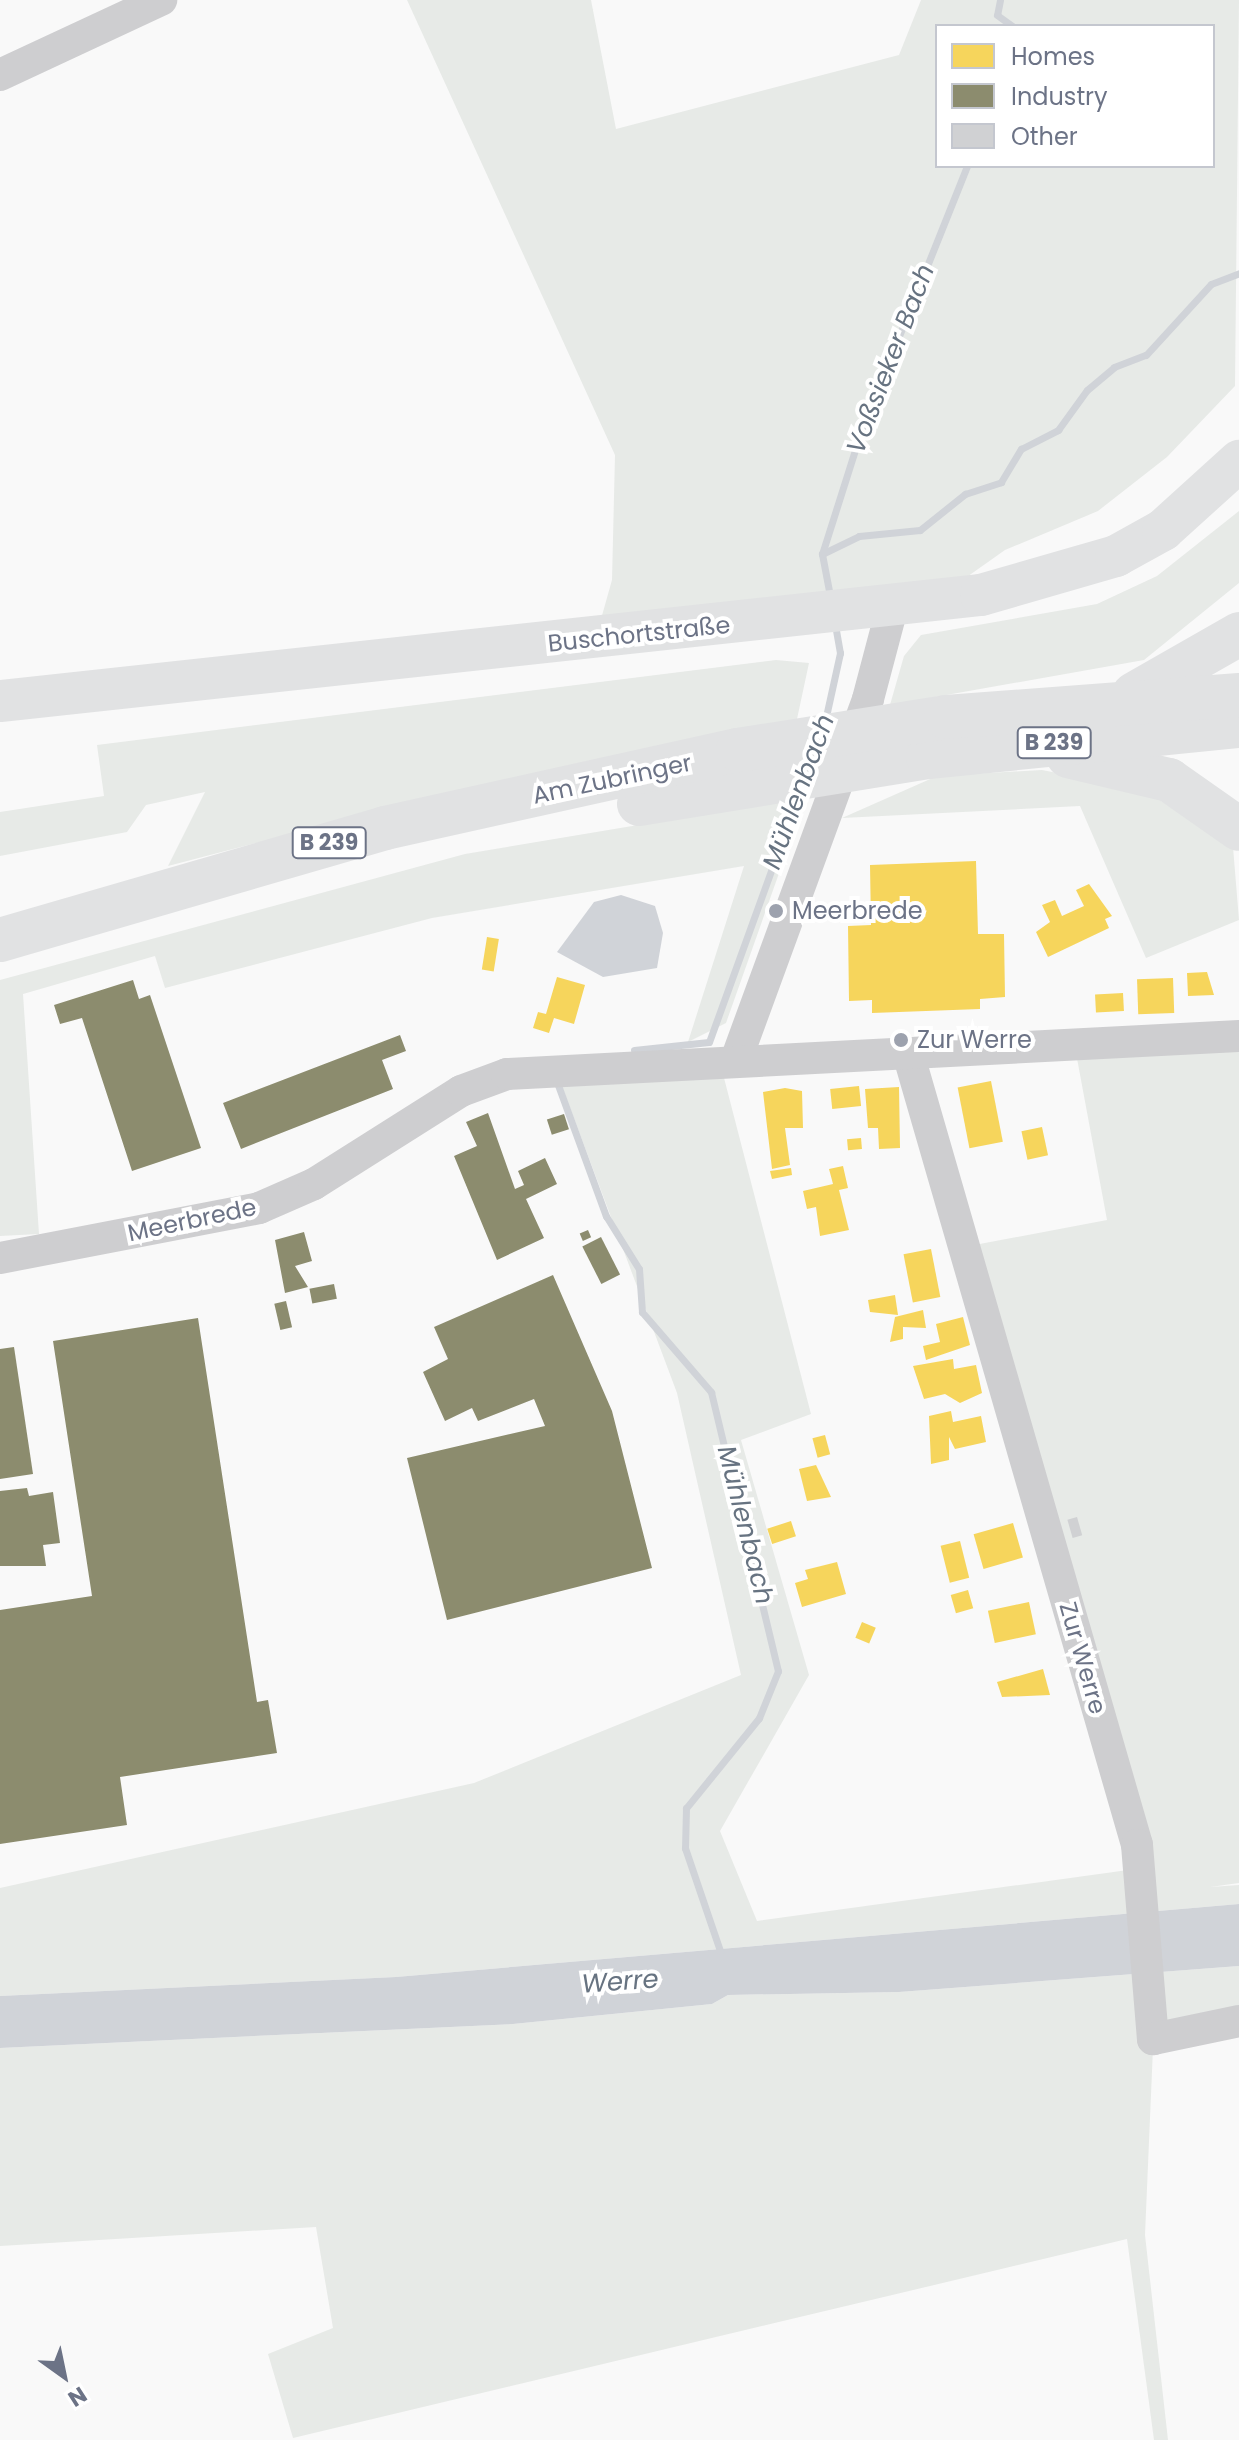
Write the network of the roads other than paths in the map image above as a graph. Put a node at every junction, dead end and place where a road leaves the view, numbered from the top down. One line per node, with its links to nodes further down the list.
1 (161, 0): 2 (street)
2 (0, 75)
3 (1239, 461): 4 (main road, Buschortstraße)
4 (892, 608): 7 (main road, Buschortstraße); 17 (street)
5 (1239, 634): 8 (highway)
6 (1239, 695): 8 (highway, Am Zubringer / B 239)
7 (0, 701)
8 (1119, 703): 10 (highway, Am Zubringer / B 239)
9 (1239, 726): 10 (highway, Am Zubringer / B 239)
10 (947, 742): 11 (highway, Am Zubringer / B 239); 12 (highway)
11 (730, 769): 13 (highway, Am Zubringer / B 239); 14 (highway, Am Zubringer / B 239)
12 (1239, 829)
13 (0, 940)
14 (0, 961)
15 (1239, 1036): 16 (street, Meerbrede)
16 (908, 1053): 17 (street, Meerbrede); 19 (street, Zur Werre)
17 (736, 1060): 18 (street, Meerbrede)
18 (0, 1258)
19 (1239, 2021)

